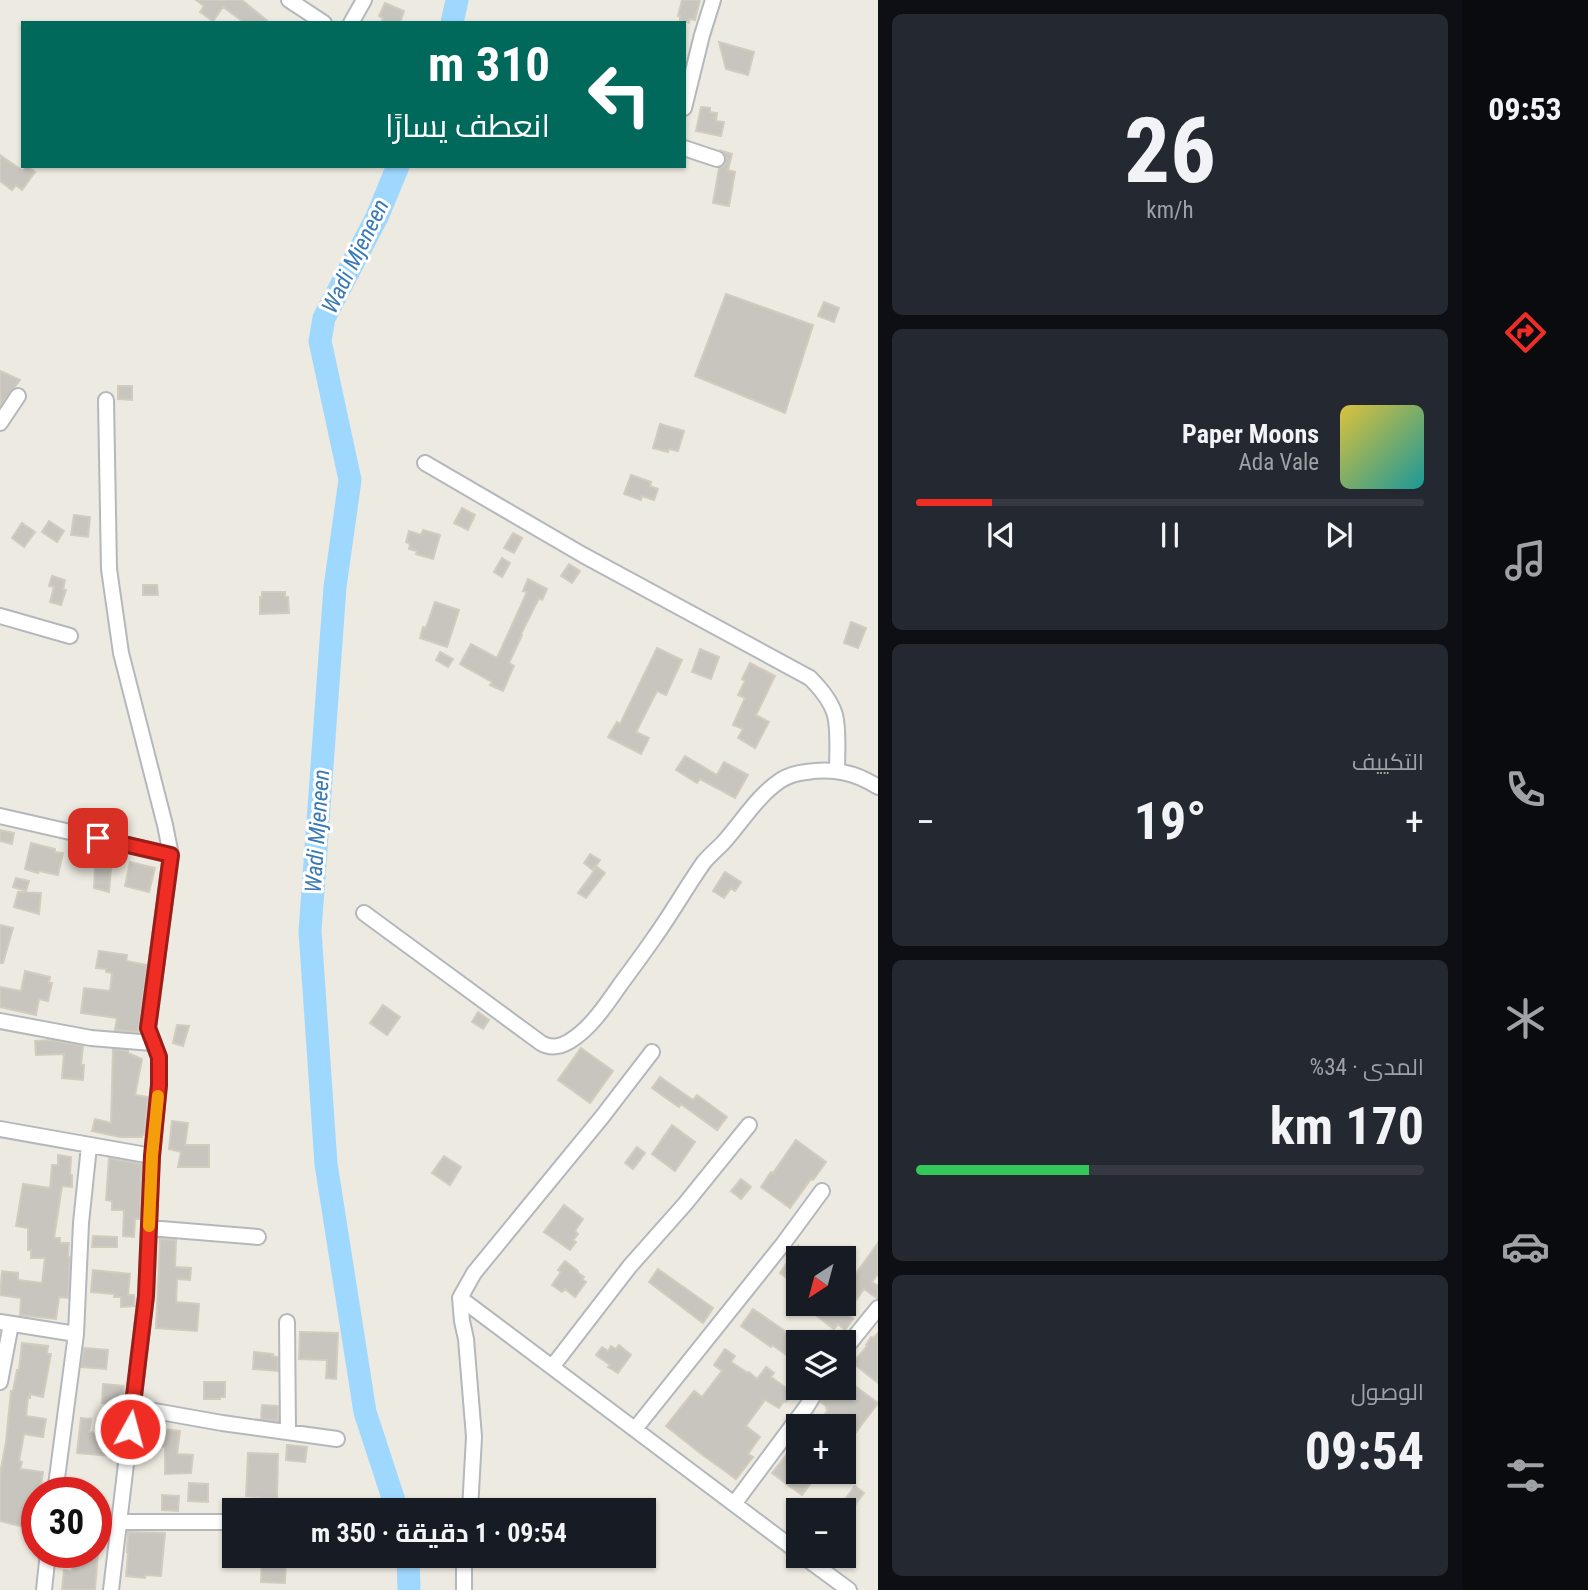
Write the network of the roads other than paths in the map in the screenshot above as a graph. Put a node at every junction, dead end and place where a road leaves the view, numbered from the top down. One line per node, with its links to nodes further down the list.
1 (289, 0): 4 (street)
2 (364, 0): 5 (street)
3 (713, 0): 6 (street)
4 (321, 21)
5 (352, 21)
6 (686, 100)
7 (686, 149): 8 (street)
8 (717, 159)
9 (18, 396): 11 (street)
10 (106, 400): 18 (street)
11 (0, 423)
12 (425, 463): 15 (street)
13 (0, 616): 14 (street)
14 (70, 636)
15 (837, 770): 16 (street); 19 (street)
16 (877, 787)
17 (0, 816): 18 (street)
18 (171, 855): 21 (street)
19 (364, 913)
20 (0, 1021): 21 (street)
21 (152, 1043): 26 (street)
22 (652, 1052): 30 (street)
23 (748, 1125): 36 (street)
24 (0, 1129): 25 (street)
25 (89, 1146): 26 (street); 34 (street)
26 (152, 1156): 28 (street)
27 (822, 1191): 40 (street)
28 (149, 1228): 29 (street); 39 (street)
29 (258, 1237)
30 (460, 1298): 36 (street); 44 (street)
31 (877, 1308): 35 (street)
32 (287, 1322): 41 (street)
33 (5, 1323): 34 (street); 37 (street)
34 (76, 1334): 43 (street)
35 (856, 1335)
36 (552, 1367): 40 (street)
37 (0, 1382)
38 (811, 1400): 45 (street)
39 (132, 1407): 41 (street); 46 (street)
40 (635, 1429): 45 (street)
41 (288, 1432): 42 (street)
42 (337, 1439)
43 (57, 1477)
44 (471, 1498)
45 (734, 1504): 48 (street)
46 (119, 1522): 47 (street); 53 (street)
47 (222, 1522)
48 (786, 1543)
49 (46, 1568): 52 (street)
50 (464, 1568): 54 (street)
51 (819, 1568): 55 (street)
52 (44, 1590)
53 (111, 1590)
54 (464, 1590)
55 (849, 1590)

